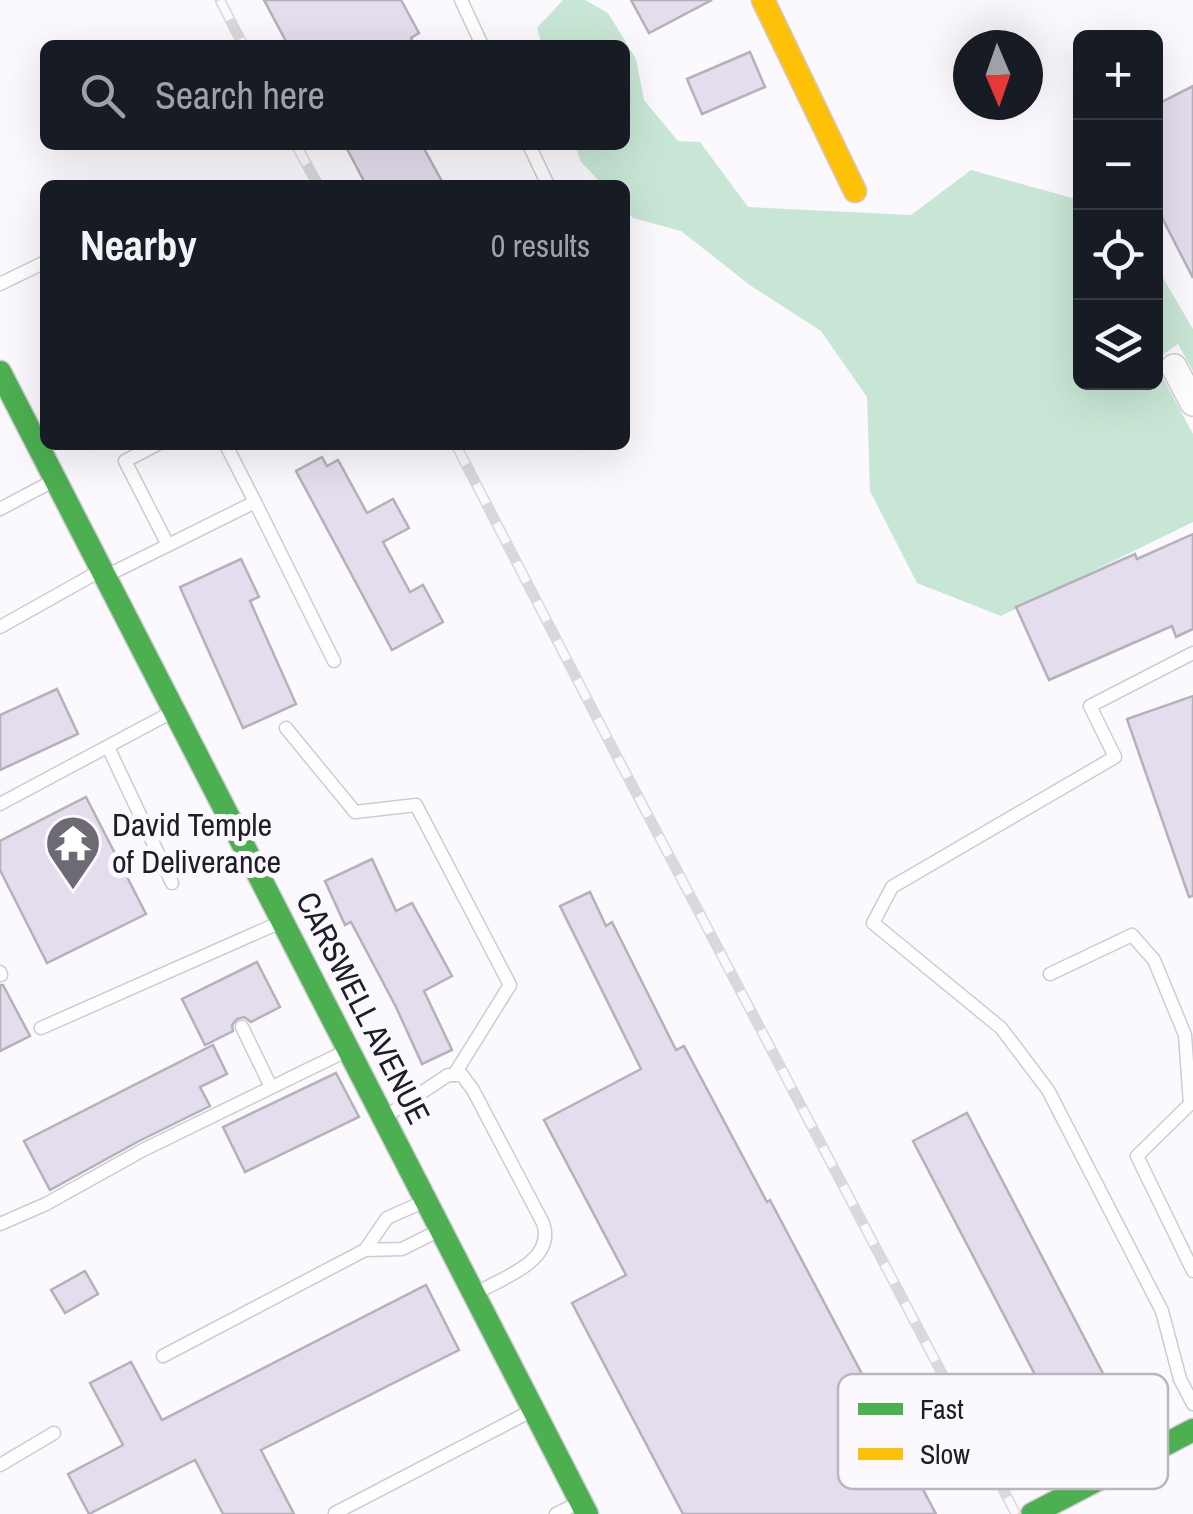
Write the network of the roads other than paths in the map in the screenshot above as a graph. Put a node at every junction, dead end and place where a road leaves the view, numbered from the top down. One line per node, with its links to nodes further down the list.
1 (461, 0): 3 (lane)
2 (763, 0): 6 (street)
3 (480, 40)
4 (531, 150): 5 (lane)
5 (546, 180)
6 (855, 191)
7 (40, 264): 8 (lane)
8 (0, 284)
9 (1174, 367): 11 (street)
10 (0, 372): 12 (street, CARSWELL AVENUE)
11 (1193, 403)
12 (40, 442)
13 (44, 450): 16 (street, CARSWELL AVENUE)
14 (146, 450): 19 (lane)
15 (229, 450): 17 (lane)
16 (56, 480): 18 (lane); 20 (street, CARSWELL AVENUE)
17 (255, 502): 19 (lane); 23 (lane)
18 (0, 509)
19 (168, 545): 20 (lane)
20 (103, 574): 21 (lane); 24 (street, CARSWELL AVENUE)
21 (0, 627)
22 (1193, 653): 44 (lane)
23 (334, 660)
24 (174, 711): 26 (lane); 29 (street, CARSWELL AVENUE)
25 (286, 728): 34 (lane)
26 (108, 747): 27 (lane); 28 (lane)
27 (0, 804)
28 (172, 882)
29 (282, 922): 32 (lane); 33 (street, CARSWELL AVENUE)
30 (1050, 974): 41 (lane)
31 (242, 1027): 35 (lane)
32 (40, 1028)
33 (348, 1050): 35 (lane); 36 (street, CARSWELL AVENUE)
34 (458, 1075): 36 (lane); 42 (lane)
35 (271, 1087): 38 (lane)
36 (383, 1118): 37 (street, CARSWELL AVENUE)
37 (426, 1200): 39 (street, CARSWELL AVENUE); 40 (lane)
38 (0, 1224)
39 (440, 1230): 40 (lane); 42 (street, CARSWELL AVENUE)
40 (364, 1250): 43 (lane)
41 (1193, 1271)
42 (474, 1295): 45 (street, CARSWELL AVENUE)
43 (163, 1356)
44 (1193, 1404)
45 (533, 1410): 51 (street, CARSWELL AVENUE); 52 (lane)
46 (1193, 1430): 48 (street)
47 (54, 1433): 49 (lane)
48 (1168, 1443)
49 (0, 1465)
50 (1080, 1489): 54 (street)
51 (584, 1508): 53 (lane)
52 (336, 1514)
53 (556, 1514)
54 (1032, 1514)

